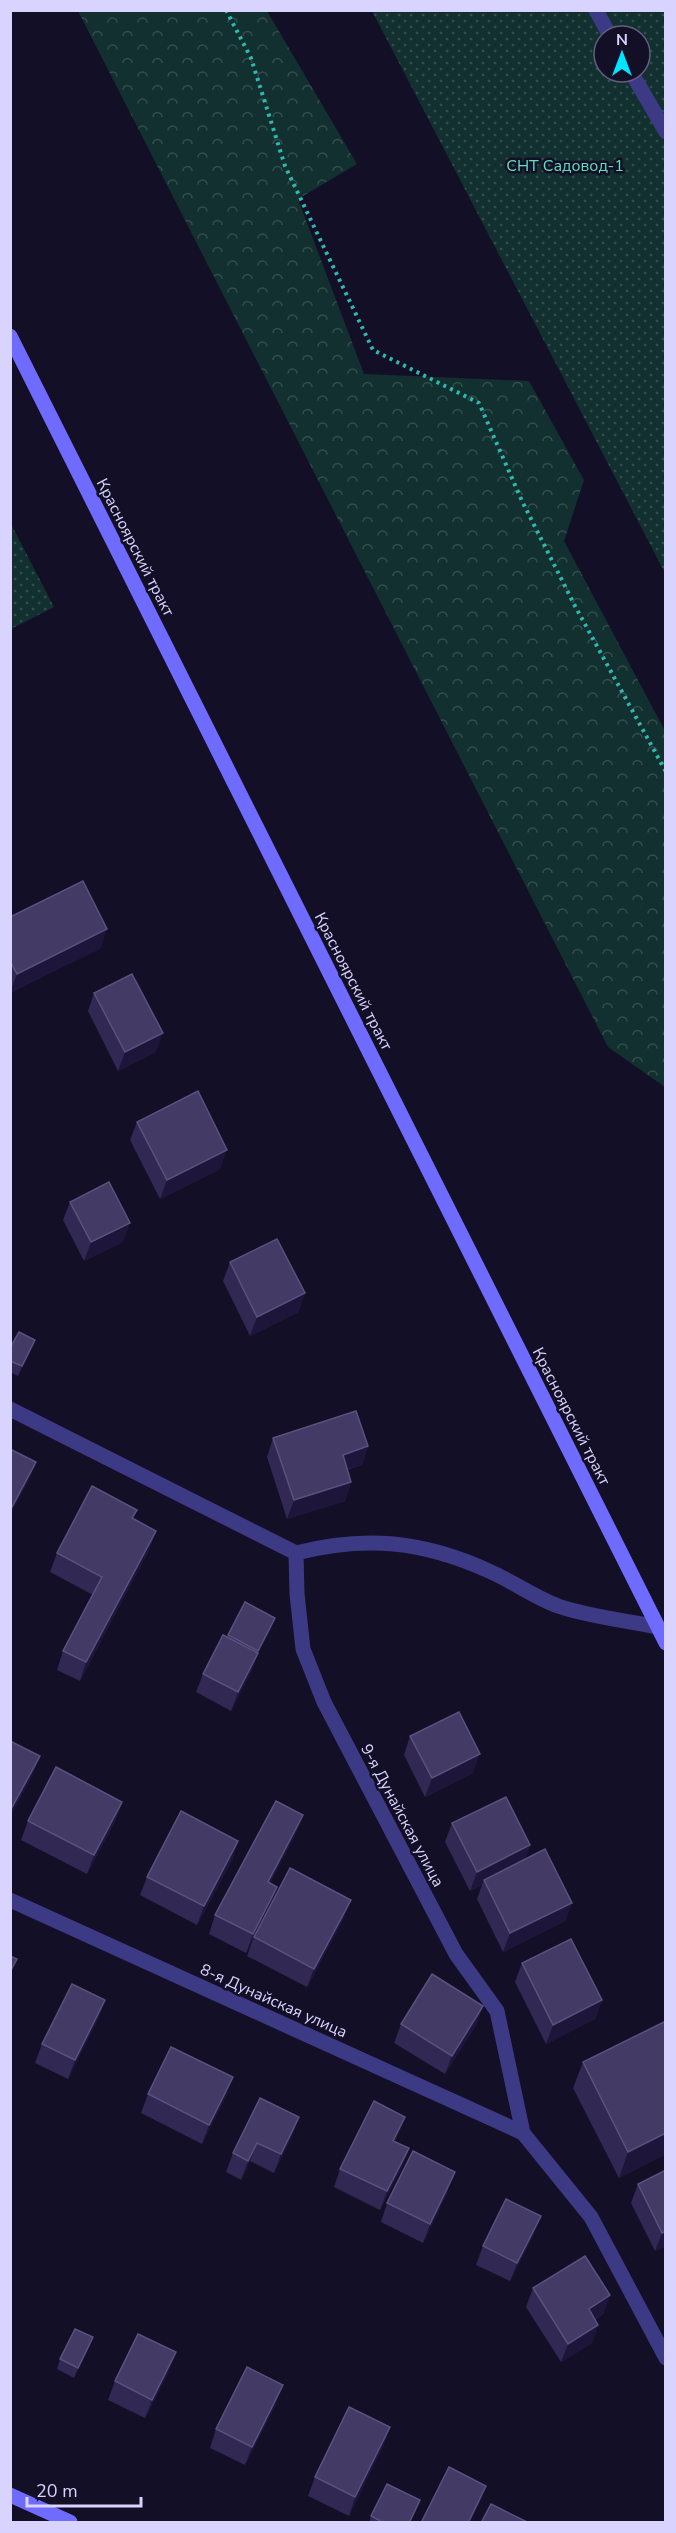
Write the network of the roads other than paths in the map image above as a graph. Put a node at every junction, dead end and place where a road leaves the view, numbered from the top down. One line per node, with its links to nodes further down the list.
1 (596, 10): 2 (street)
2 (604, 24)
3 (638, 84): 4 (street)
4 (666, 132)
5 (10, 336): 8 (main road, Красноярский тракт)
6 (10, 1408): 7 (street)
7 (296, 1553): 8 (street); 11 (street, 9-я Дунайская улица)
8 (658, 1627): 9 (main road, Красноярский тракт)
9 (666, 1643)
10 (10, 1900): 11 (street, 8-я Дунайская улица)
11 (523, 2133): 12 (street, 9-я Дунайская улица)
12 (666, 2358)
13 (10, 2495): 14 (main road)
14 (70, 2523)

